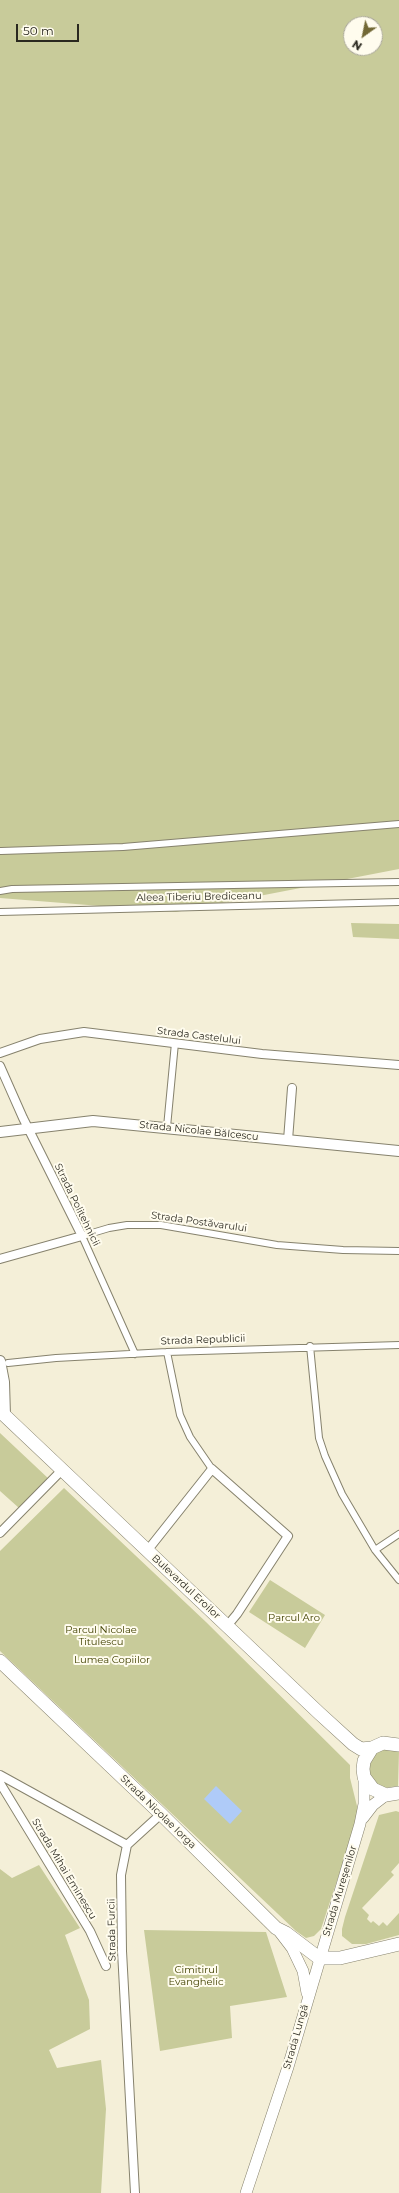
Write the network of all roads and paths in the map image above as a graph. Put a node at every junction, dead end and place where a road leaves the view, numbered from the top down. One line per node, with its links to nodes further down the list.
1 (399, 824): 2 (street)
2 (1, 851)
3 (399, 882): 4 (street)
4 (0, 891)
5 (399, 902): 6 (street, Aleea Tiberiu Brediceanu)
6 (0, 912)
7 (175, 1043): 8 (street, Strada Castelului); 9 (street, Strada Castelului); 12 (street)
8 (0, 1053)
9 (399, 1065)
10 (0, 1066): 13 (street, Strada Politehnicii)
11 (292, 1088): 15 (street)
12 (167, 1127): 13 (street, Strada Nicolae Bălcescu); 15 (street, Strada Nicolae Bălcescu)
13 (28, 1128): 14 (street, Strada Nicolae Bălcescu); 17 (street, Strada Politehnicii)
14 (0, 1132)
15 (288, 1140): 16 (street, Strada Nicolae Bălcescu)
16 (399, 1151)
17 (82, 1236): 18 (street, Strada Postăvarului); 19 (street, Strada Postăvarului); 23 (street, Strada Politehnicii)
18 (399, 1251)
19 (0, 1258)
20 (399, 1345): 21 (street, Strada Republicii)
21 (310, 1346): 22 (street, Strada Republicii); 30 (street)
22 (167, 1352): 23 (street, Strada Republicii); 26 (street)
23 (135, 1354): 24 (street, Strada Republicii)
24 (2, 1362): 25 (street, Bulevardul Eroilor)
25 (2, 1413): 27 (main road, Bulevardul Eroilor)
26 (212, 1469): 31 (street); 33 (street)
27 (62, 1471): 28 (street); 31 (main road, Bulevardul Eroilor)
28 (0, 1533)
29 (399, 1534): 30 (street)
30 (375, 1550): 32 (street)
31 (147, 1551): 33 (main road, Bulevardul Eroilor)
32 (399, 1580)
33 (227, 1626): 37 (main road, Bulevardul Eroilor)
34 (0, 1661): 42 (main road, Strada Nicolae Iorga)
35 (399, 1737): 37 (street)
36 (399, 1745): 37 (main road, Bulevardul Eroilor)
37 (377, 1746): 39 (main road)
38 (0, 1775): 44 (street)
39 (364, 1777): 41 (main road); 43 (main road, Strada Mureșenilor)
40 (0, 1783): 48 (street, Strada Mihai Eminescu)
41 (394, 1796): 43 (main road, Strada Mureșenilor)
42 (161, 1814): 44 (street); 45 (main road, Strada Nicolae Iorga)
43 (360, 1824): 47 (main road, Strada Mureșenilor)
44 (127, 1845): 50 (street, Strada Furcii)
45 (276, 1928): 47 (main road, Strada Nicolae Iorga); 49 (main road)
46 (399, 1944): 47 (main road)
47 (319, 1958): 49 (main road, Strada Lungă)
48 (106, 1966)
49 (308, 1998): 51 (main road, Strada Lungă)
50 (135, 2193)
51 (246, 2193)

